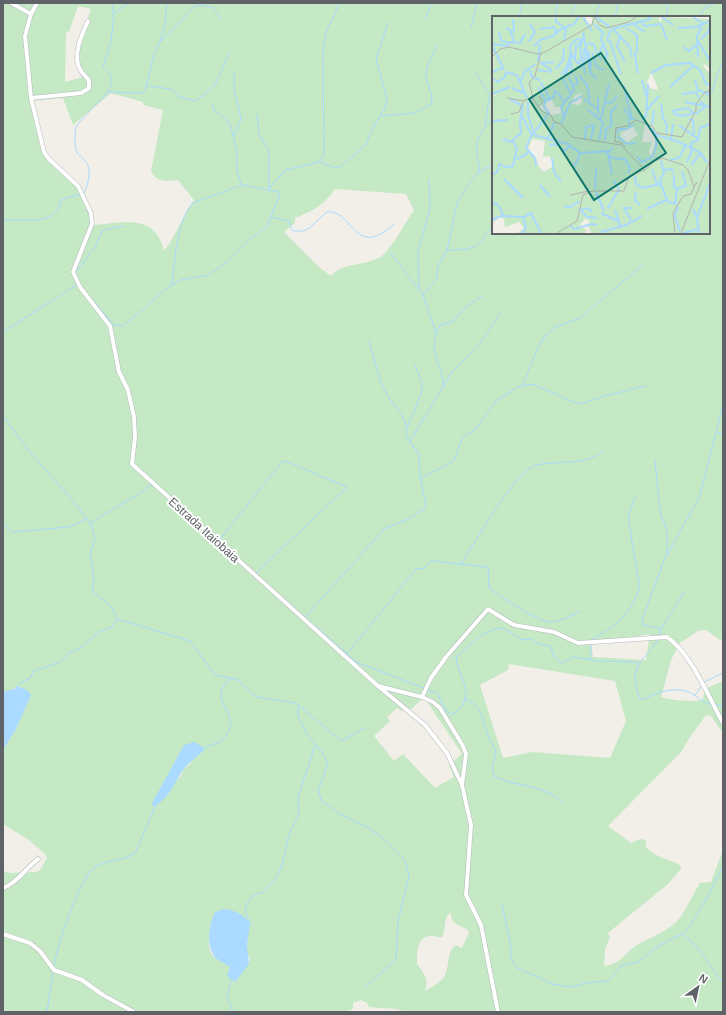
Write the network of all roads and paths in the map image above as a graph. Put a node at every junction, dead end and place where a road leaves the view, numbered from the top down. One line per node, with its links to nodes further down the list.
1 (11, 3): 3 (street)
2 (37, 3): 3 (street, Estrada Itaiobaia)
3 (32, 14): 5 (street, Estrada Itaiobaia)
4 (88, 21): 5 (street)
5 (31, 98): 6 (street, Estrada Itaiobaia)
6 (378, 686): 7 (street); 9 (street, Estrada Itaiobaia)
7 (422, 697): 8 (street); 9 (street)
8 (723, 723)
9 (462, 785): 14 (street, Estrada Itaiobaia)
10 (38, 860): 11 (street)
11 (3, 888)
12 (4, 933): 13 (street)
13 (134, 1012)
14 (498, 1012)

